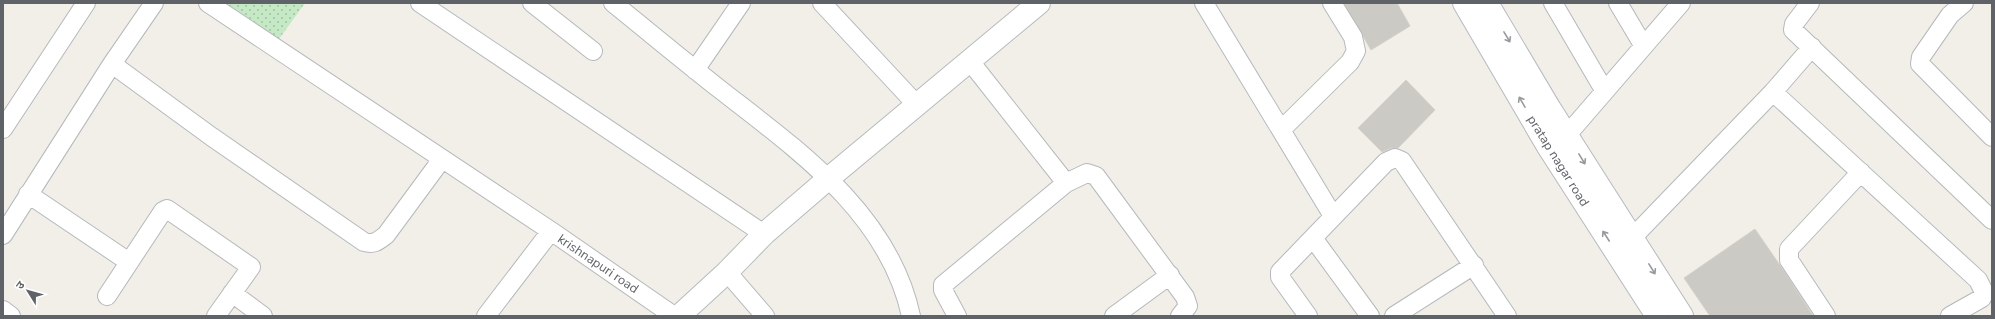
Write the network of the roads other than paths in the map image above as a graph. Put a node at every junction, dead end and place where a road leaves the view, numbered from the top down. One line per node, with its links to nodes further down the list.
1 (86, 3): 28 (street)
2 (154, 3): 23 (street)
3 (208, 3): 32 (street)
4 (420, 3): 41 (street)
5 (532, 3): 21 (street)
6 (613, 3): 24 (street)
7 (741, 3): 24 (street)
8 (822, 3): 27 (street)
9 (1040, 3): 22 (street)
10 (1204, 3): 29 (street)
11 (1332, 3): 29 (street)
12 (1464, 3): 67 (street, pratap nagar road, one-way to 12)
13 (1487, 3): 30 (street, one-way to 30)
14 (1553, 3): 25 (street)
15 (1618, 3): 19 (street)
16 (1680, 3): 19 (street)
17 (1810, 3): 20 (street)
18 (1964, 3): 31 (street)
19 (1643, 45): 25 (street)
20 (1812, 47): 26 (street); 39 (street)
21 (593, 51)
22 (969, 60): 27 (street); 35 (street)
23 (112, 64): 32 (street); 36 (street)
24 (695, 70): 34 (street)
25 (1604, 90): 30 (street)
26 (1773, 92): 33 (street); 44 (street)
27 (916, 104): 34 (street)
28 (3, 129)
29 (1282, 129): 38 (street)
30 (1567, 135): 44 (street, one-way to 44)
31 (1992, 137)
32 (442, 159): 40 (street)
33 (1861, 172): 69 (street); 70 (street)
34 (828, 178): 41 (street); 52 (street)
35 (1066, 183): 48 (street); 60 (street)
36 (28, 194): 37 (street); 45 (street)
37 (9, 211): 42 (street)
38 (1333, 216): 43 (street); 46 (street)
39 (1992, 220)
40 (551, 231): 56 (street, krishnapuri road); 57 (street, krishnapuri road)
41 (764, 234): 47 (street)
42 (3, 235)
43 (1313, 238): 63 (street); 64 (street)
44 (1632, 238): 68 (street, one-way to 68)
45 (130, 262): 49 (street); 50 (street)
46 (1474, 265): 65 (street); 66 (street)
47 (727, 272): 58 (street); 59 (street)
48 (1170, 275): 61 (street); 62 (street)
49 (232, 293): 54 (street); 55 (street)
50 (107, 296)
51 (3, 310): 53 (street)
52 (907, 313)
53 (11, 316)
54 (216, 316)
55 (263, 316)
56 (486, 316)
57 (674, 316)
58 (679, 316)
59 (765, 316)
60 (957, 316)
61 (1114, 316)
62 (1180, 316)
63 (1308, 316)
64 (1370, 316)
65 (1394, 316)
66 (1507, 316)
67 (1657, 316)
68 (1682, 316)
69 (1826, 316)
70 (1950, 316)

